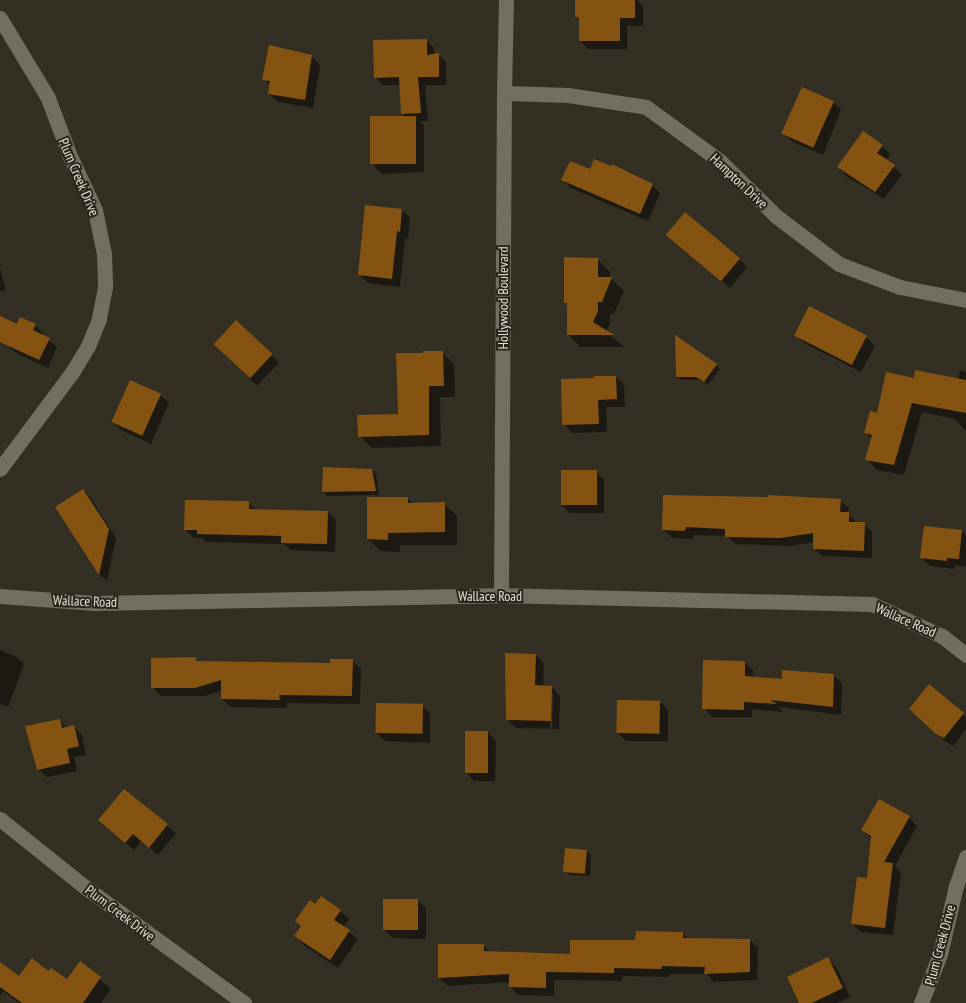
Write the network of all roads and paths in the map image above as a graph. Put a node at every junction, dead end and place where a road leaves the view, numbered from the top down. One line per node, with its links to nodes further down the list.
1 (506, 0): 3 (street, Hollywood Boulevard)
2 (0, 18): 5 (street, Plum Creek Drive)
3 (504, 93): 4 (street, Hampton Drive); 6 (street, Hollywood Boulevard)
4 (966, 300)
5 (0, 469)
6 (502, 595): 7 (street, Wallace Road); 8 (street, Wallace Road)
7 (0, 596)
8 (966, 655)
9 (0, 819): 11 (street, Plum Creek Drive)
10 (966, 857): 12 (street, Plum Creek Drive)
11 (244, 1003)
12 (921, 1003)

